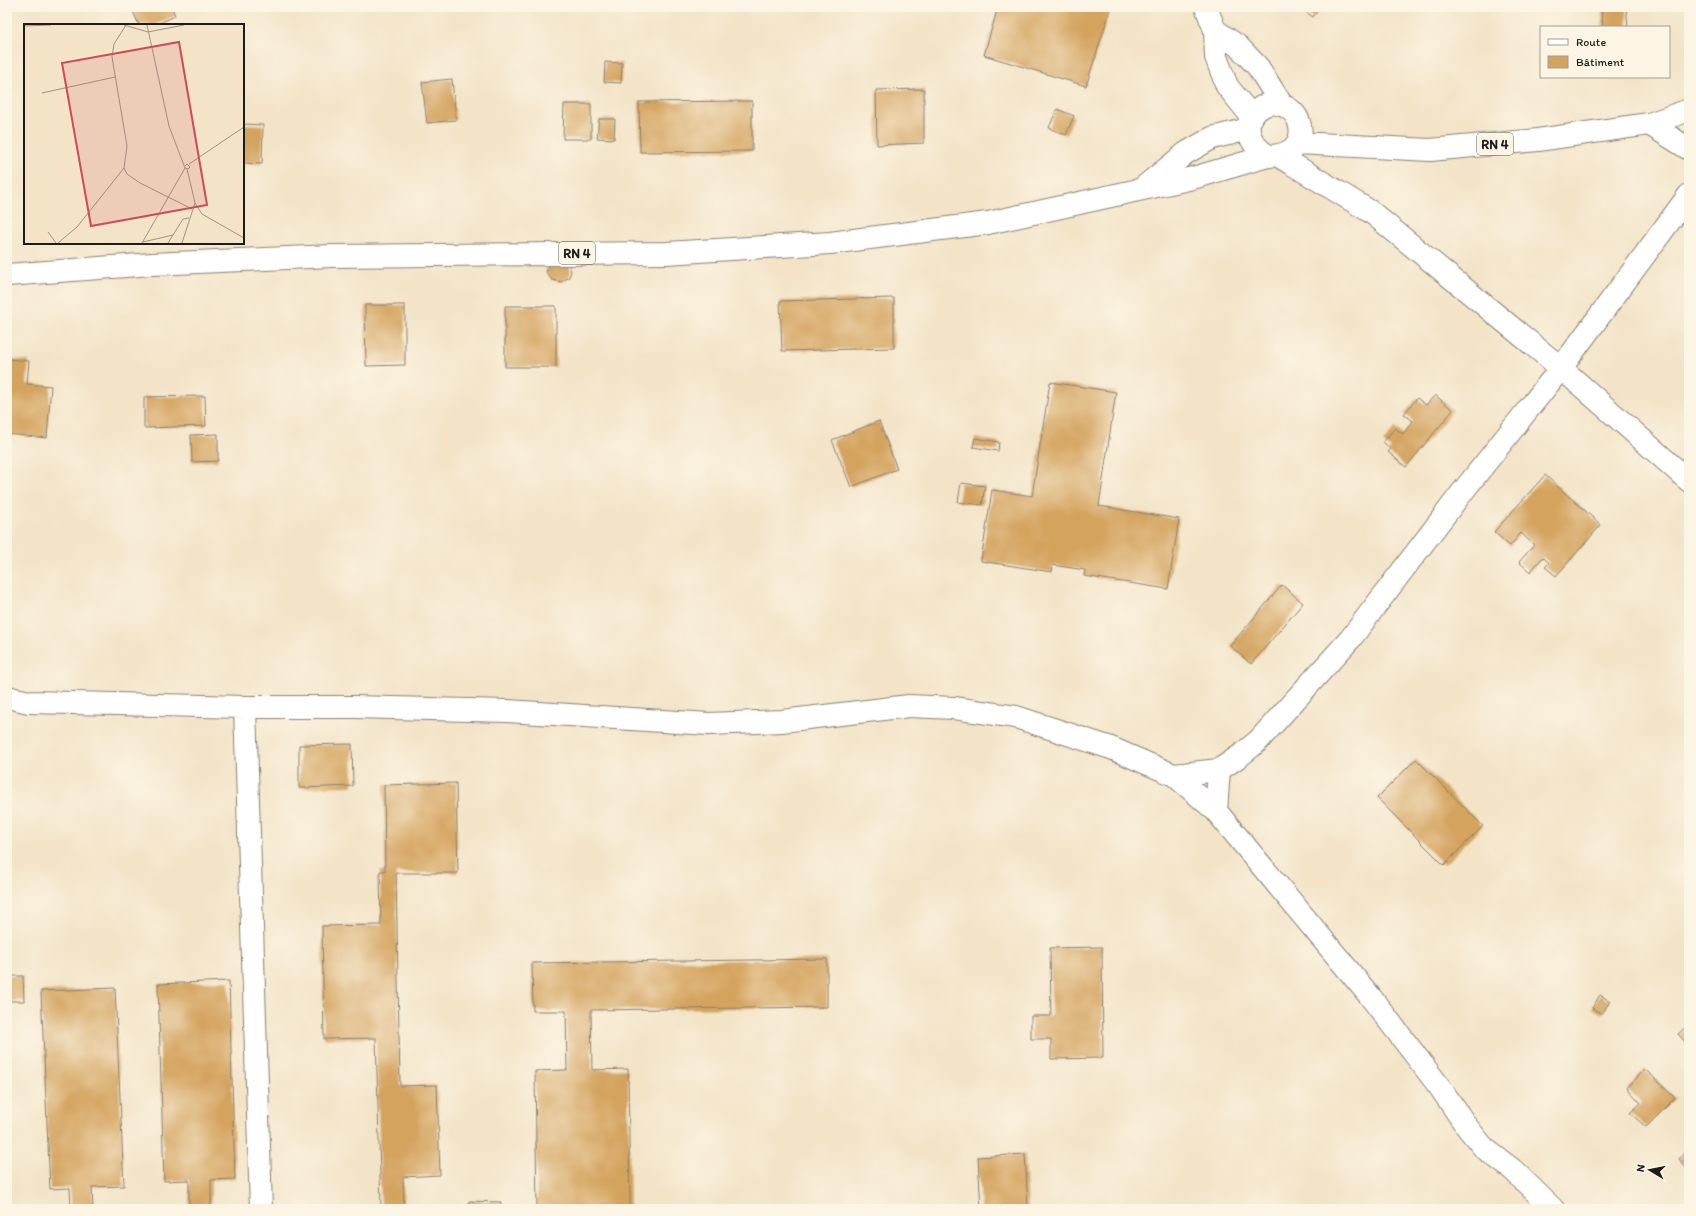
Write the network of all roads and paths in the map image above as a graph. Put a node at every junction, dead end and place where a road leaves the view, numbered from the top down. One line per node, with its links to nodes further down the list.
1 (1206, 7): 2 (main road)
2 (1215, 30): 3 (main road); 5 (main road)
3 (1282, 105): 5 (main road, RN 4); 7 (main road)
4 (1689, 110): 6 (main road, RN 4)
5 (1250, 123): 9 (main road); 10 (main road, RN 4)
6 (1649, 124): 7 (main road, RN 4); 8 (main road)
7 (1298, 143): 9 (main road, RN 4)
8 (1689, 149)
9 (1273, 156): 10 (main road, RN 4); 13 (main road)
10 (1142, 188): 12 (main road, RN 4)
11 (1689, 195): 13 (main road)
12 (7, 275)
13 (1561, 368): 14 (main road); 17 (main road)
14 (1689, 481)
15 (7, 697): 16 (main road)
16 (245, 707): 18 (main road); 20 (main road)
17 (1218, 770): 18 (main road); 19 (main road)
18 (1174, 775): 19 (main road)
19 (1216, 811): 21 (main road)
20 (261, 1209)
21 (1553, 1209)

